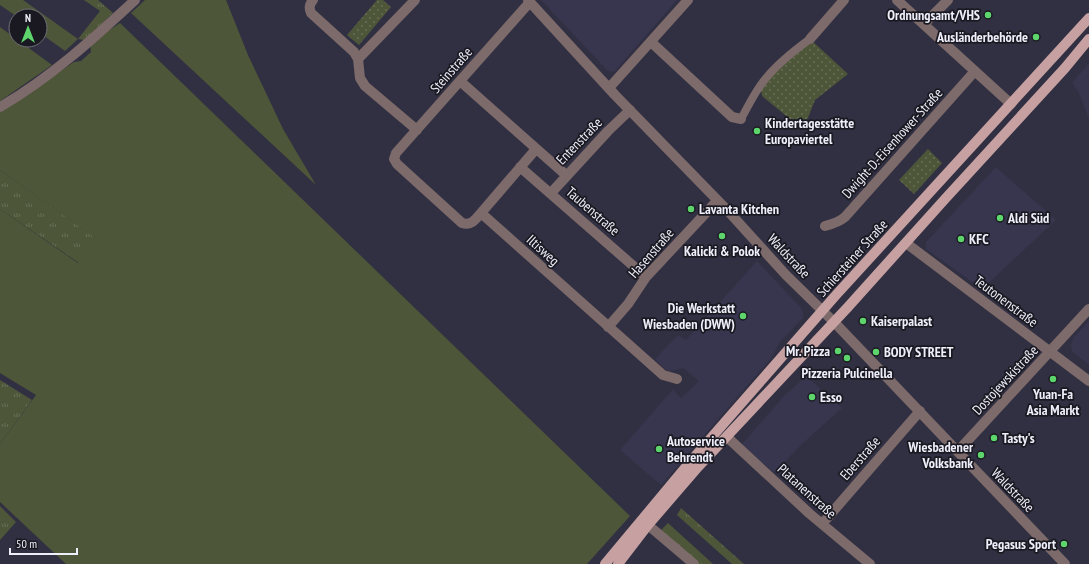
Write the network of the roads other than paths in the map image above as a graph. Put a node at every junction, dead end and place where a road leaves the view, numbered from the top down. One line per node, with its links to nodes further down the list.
1 (135, 0): 19 (street)
2 (312, 0): 14 (street)
3 (415, 0): 14 (street)
4 (688, 0): 13 (street)
5 (844, 0): 11 (street)
6 (897, 0): 10 (street)
7 (948, 0): 10 (street)
8 (529, 1): 16 (street, Steinstraße); 17 (street, Waldstraße)
9 (1089, 18): 18 (main road, Schiersteiner Straße)
10 (924, 24): 15 (street)
11 (810, 39): 21 (street)
12 (1089, 39): 30 (main road, Schiersteiner Straße)
13 (651, 42): 17 (street); 21 (street)
14 (358, 59): 22 (street)
15 (975, 71): 18 (street); 29 (street, Dwight-D.-Eisenhower-Straße)
16 (460, 81): 22 (street, Steinstraße); 23 (street, Taubenstraße)
17 (609, 88): 20 (street, Waldstraße)
18 (1011, 104): 33 (main road, Schiersteiner Straße)
19 (0, 107)
20 (630, 110): 25 (street, Entenstraße); 27 (street, Waldstraße)
21 (741, 119)
22 (417, 130): 28 (street, Steinstraße)
23 (536, 149): 24 (street, Entenstraße); 25 (street, Taubenstraße)
24 (520, 167): 26 (street, Taubenstraße); 28 (street, Entenstraße)
25 (566, 175): 26 (street, Entenstraße)
26 (551, 193): 31 (street, Taubenstraße)
27 (717, 200): 31 (street, Hasenstraße); 33 (street, Waldstraße)
28 (481, 213): 35 (street, Iltisweg)
29 (825, 226)
30 (906, 243): 34 (main road, Schiersteiner Straße); 36 (street, Teutonenstraße)
31 (646, 277): 35 (street, Hasenstraße)
32 (1089, 309): 36 (street, Dostojewskistraße)
33 (823, 311): 34 (street, Waldstraße); 42 (main road, Schiersteiner Straße)
34 (834, 322): 39 (street, Waldstraße); 40 (main road, Schiersteiner Straße)
35 (608, 327): 37 (street, Iltisweg)
36 (1049, 352): 38 (street, Teutonenstraße); 41 (street, Dostojewskistraße)
37 (677, 379)
38 (1089, 381)
39 (920, 411): 41 (street, Waldstraße); 43 (street, Eberstraße)
40 (727, 437): 42 (main road, Schiersteiner Straße); 43 (street, Platanenstraße)
41 (958, 451): 48 (street, Waldstraße)
42 (644, 523): 44 (main road); 45 (main road); 46 (street)
43 (822, 524): 47 (street, Platanenstraße)
44 (605, 564)
45 (618, 564)
46 (694, 564)
47 (870, 564)
48 (1065, 564)

